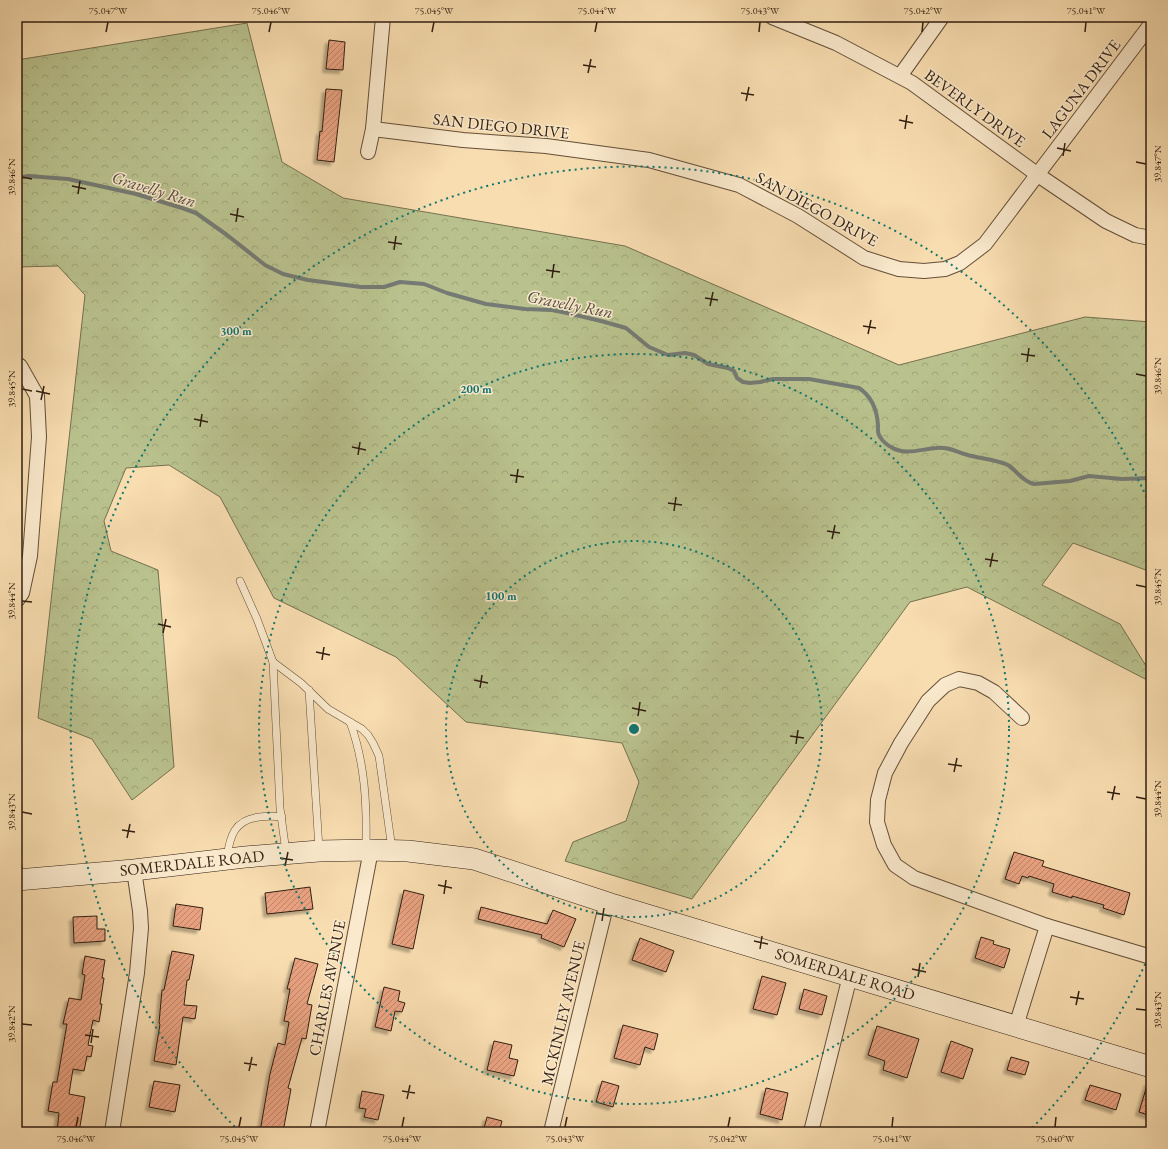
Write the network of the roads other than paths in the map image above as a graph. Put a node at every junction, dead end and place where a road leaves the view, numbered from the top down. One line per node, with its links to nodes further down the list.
1 (383, 17): 6 (street)
2 (772, 17): 5 (street, BEVERLY DRIVE)
3 (942, 17): 5 (street)
4 (1151, 24): 8 (street, LAGUNA DRIVE)
5 (900, 76): 8 (street, BEVERLY DRIVE)
6 (373, 128): 7 (street); 8 (street, SAN DIEGO DRIVE)
7 (368, 152)
8 (1038, 175): 9 (street, BEVERLY DRIVE)
9 (1151, 238)
10 (17, 364): 12 (street)
11 (240, 581): 13 (lane)
12 (17, 600)
13 (273, 662): 14 (lane); 17 (lane)
14 (309, 690): 16 (lane); 19 (lane)
15 (1022, 718): 27 (street)
16 (350, 722): 18 (lane); 20 (lane)
17 (282, 818): 21 (lane); 23 (lane)
18 (369, 850): 19 (main road, SOMERDALE ROAD); 20 (main road, SOMERDALE ROAD); 33 (street, CHARLES AVENUE)
19 (319, 851): 21 (main road, SOMERDALE ROAD)
20 (392, 851): 26 (main road, SOMERDALE ROAD)
21 (286, 854): 23 (main road, SOMERDALE ROAD)
22 (17, 857): 25 (lane)
23 (226, 859): 24 (main road, SOMERDALE ROAD)
24 (134, 870): 25 (main road, SOMERDALE ROAD); 32 (street)
25 (19, 880)
26 (607, 902): 29 (main road, SOMERDALE ROAD); 34 (street, MCKINLEY AVENUE)
27 (1047, 926): 28 (street); 30 (street)
28 (1151, 957)
29 (850, 976): 30 (main road, SOMERDALE ROAD); 35 (street)
30 (1016, 1026): 31 (main road, SOMERDALE ROAD)
31 (1151, 1067)
32 (112, 1132)
33 (317, 1132)
34 (552, 1132)
35 (811, 1132)

